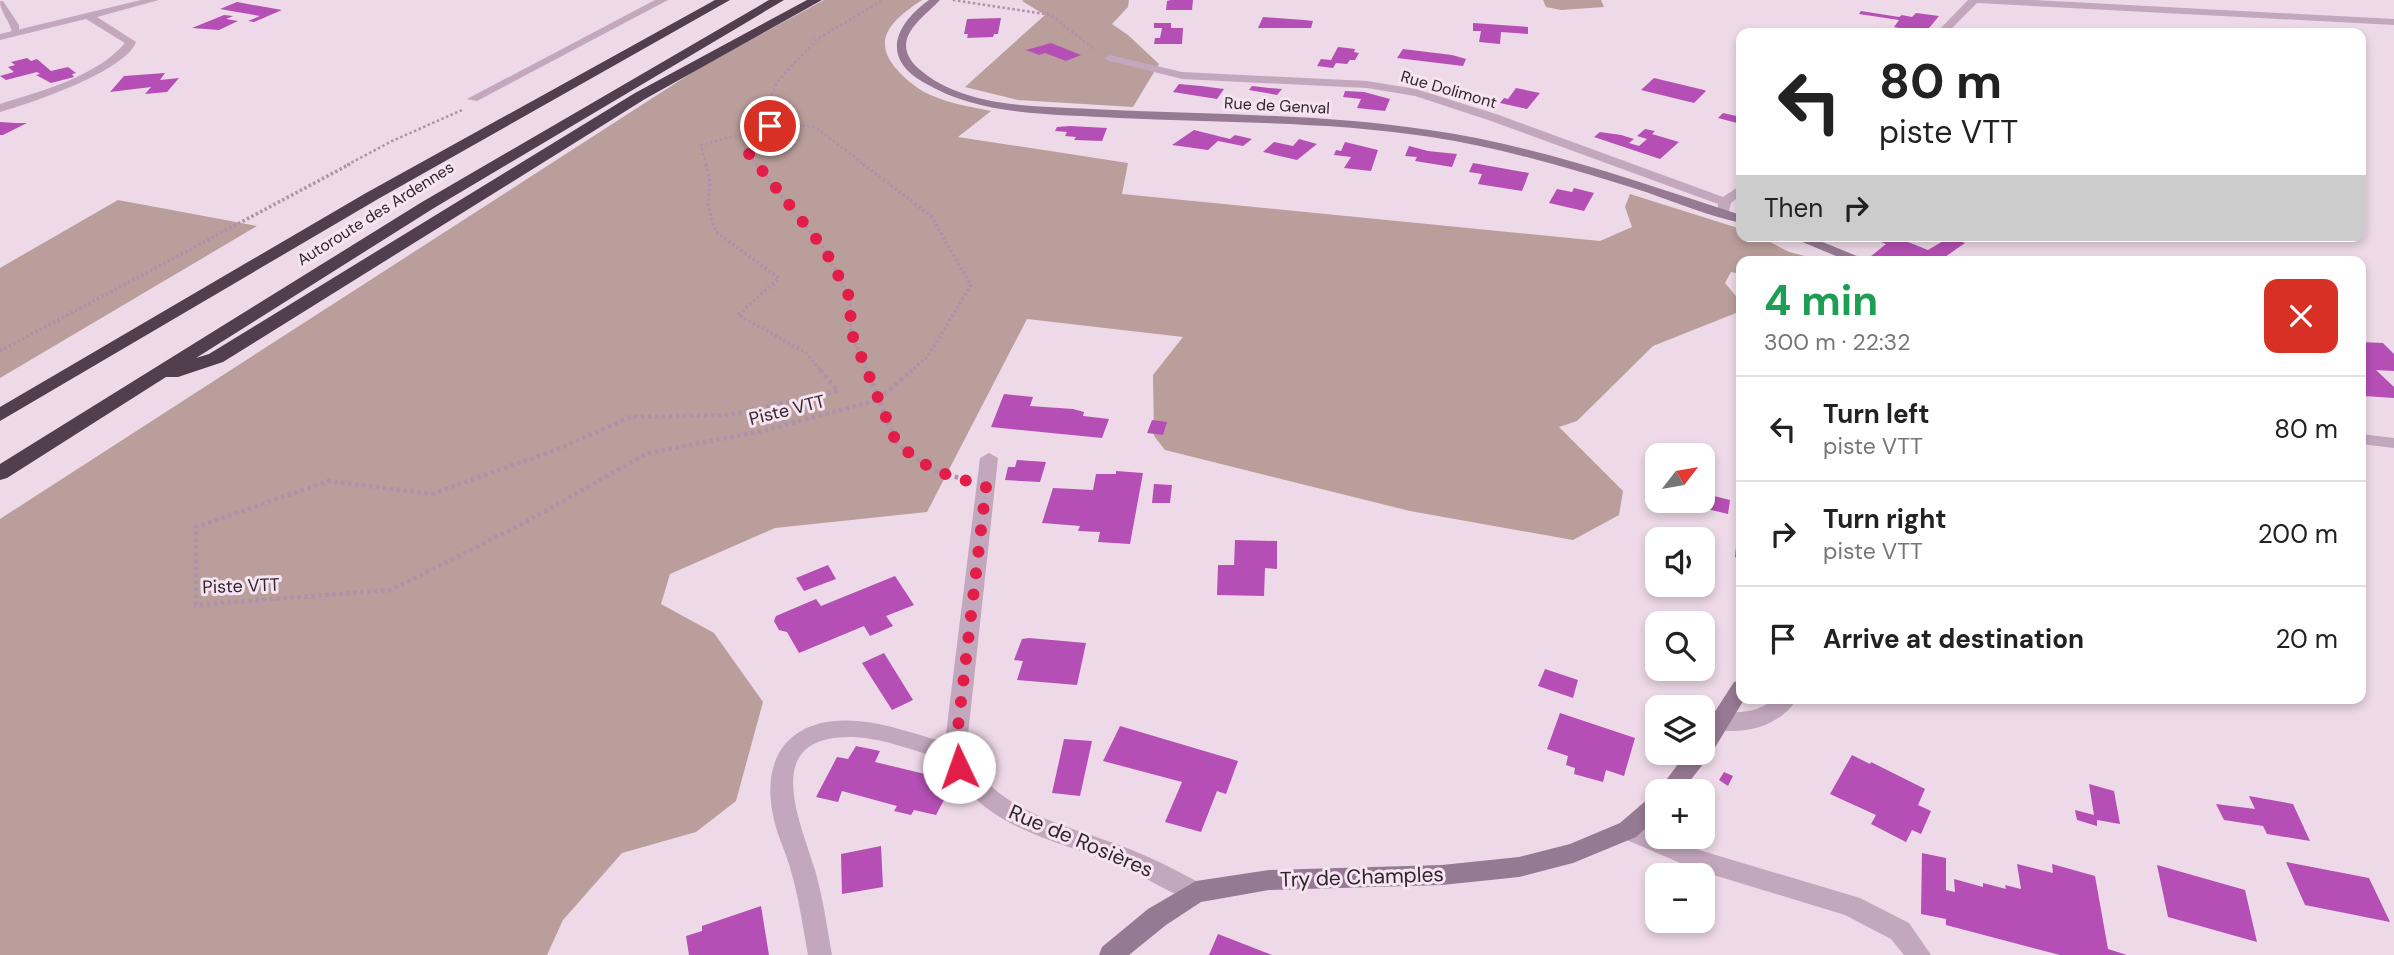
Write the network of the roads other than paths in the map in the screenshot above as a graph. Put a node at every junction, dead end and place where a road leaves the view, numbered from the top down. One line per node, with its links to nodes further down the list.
1 (154, 0): 11 (street)
2 (663, 0): 17 (street)
3 (724, 0): 10 (highway, Autoroute des Ardennes)
4 (778, 0): 24 (highway, Autoroute des Ardennes)
5 (816, 0): 24 (highway)
6 (935, 0): 20 (street, Rue de Genval)
7 (1975, 0): 9 (street); 12 (street)
8 (0, 3): 14 (lane)
9 (1963, 4): 13 (street)
10 (707, 5): 25 (highway, Autoroute des Ardennes)
11 (88, 16): 14 (street); 18 (street)
12 (2394, 22)
13 (1945, 28)
14 (16, 33): 15 (street)
15 (0, 37)
16 (1110, 58): 20 (street, Rue Dolimont)
17 (473, 99)
18 (0, 108)
19 (1736, 195): 20 (street)
20 (1724, 208): 21 (street)
21 (1736, 216)
22 (1811, 242): 23 (street)
23 (1849, 256)
24 (139, 383): 29 (highway, Autoroute des Ardennes)
25 (0, 415)
26 (2366, 440): 27 (street)
27 (2394, 443)
28 (989, 458): 34 (street)
29 (0, 473)
30 (1736, 696): 32 (street)
31 (1780, 704): 32 (street)
32 (1719, 722): 33 (street)
33 (1715, 728)
34 (955, 753): 39 (street, Rue de Rosières); 40 (street)
35 (1690, 765): 36 (street)
36 (1679, 779)
37 (1645, 815): 38 (street, Try de Champles)
38 (1628, 830): 39 (street, Try de Champles); 42 (street)
39 (1196, 892): 41 (street, Try de Champles)
40 (820, 955)
41 (1111, 955)
42 (1919, 955)

